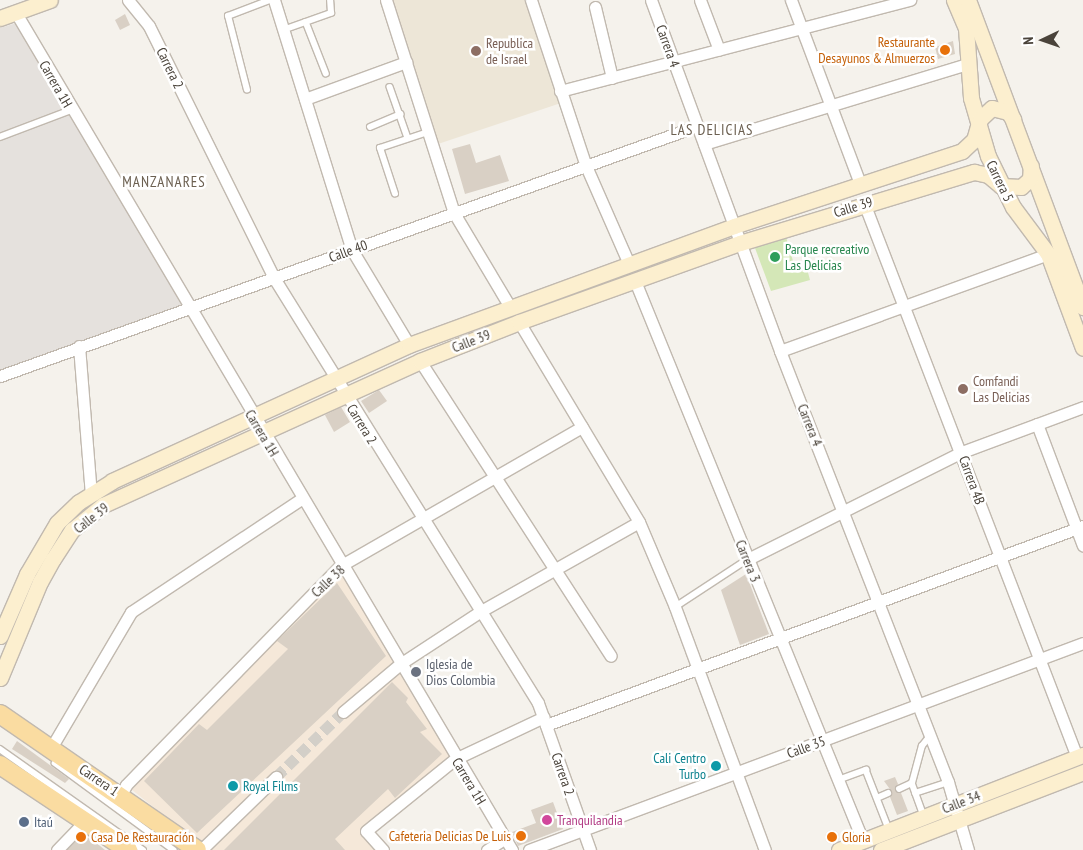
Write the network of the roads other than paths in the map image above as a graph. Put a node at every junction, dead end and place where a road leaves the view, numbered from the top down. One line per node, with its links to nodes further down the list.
1 (50, 0): 16 (street)
2 (128, 0): 54 (street, Carrera 2)
3 (270, 0): 14 (lane)
4 (274, 0): 20 (street)
5 (330, 0): 18 (lane)
6 (386, 0): 22 (street)
7 (531, 0): 29 (street)
8 (651, 0): 23 (street, Carrera 4)
9 (700, 0): 21 (street)
10 (791, 0): 19 (street)
11 (910, 0): 19 (street)
12 (954, 0): 24 (street, Carrera 5)
13 (968, 0): 34 (street)
14 (252, 3): 28 (lane)
15 (595, 8): 26 (street)
16 (16, 13): 17 (street); 32 (street, Carrera 1H)
17 (0, 18)
18 (306, 22): 20 (lane); 25 (lane)
19 (801, 28): 21 (street); 31 (street)
20 (283, 30): 30 (street)
21 (719, 50): 23 (street)
22 (406, 62): 30 (street); 38 (street)
23 (674, 62): 26 (street); 36 (street, Carrera 4)
24 (967, 64): 31 (street); 37 (street, Carrera 5)
25 (326, 73)
26 (612, 78): 29 (street)
27 (390, 87): 33 (lane)
28 (247, 90)
29 (560, 91): 42 (street)
30 (305, 99): 51 (street)
31 (831, 106): 41 (street); 44 (street)
32 (71, 110): 39 (lane); 59 (street, Carrera 1H)
33 (400, 114): 35 (lane); 40 (lane)
34 (1013, 119): 37 (street, Calle 39); 43 (street)
35 (370, 126)
36 (697, 126): 41 (street, Carrera 4); 42 (street, Calle 40)
37 (978, 128): 44 (street, Calle 39); 45 (street, Carrera 5)
38 (428, 132): 40 (lane); 48 (street)
39 (0, 137)
40 (408, 138): 46 (lane)
41 (704, 144): 49 (street, Carrera 4)
42 (586, 166): 48 (street, Calle 40); 53 (street)
43 (1031, 166): 45 (street); 58 (street)
44 (860, 184): 49 (street, Calle 39)
45 (1001, 186): 47 (street, Calle 39); 52 (street, Carrera 5)
46 (394, 194)
47 (864, 203): 50 (street, Calle 39); 56 (street, Carrera 4B)
48 (454, 213): 51 (street, Calle 40); 57 (street)
49 (734, 226): 50 (street, Carrera 4); 53 (street, Calle 39)
50 (740, 243): 55 (street, Calle 39); 64 (street, Carrera 4)
51 (352, 250): 54 (street, Calle 40); 62 (street)
52 (1048, 254): 56 (street); 63 (street, Carrera 5)
53 (629, 264): 57 (street, Calle 39)
54 (274, 278): 59 (street, Calle 40); 67 (street, Carrera 2)
55 (634, 281): 60 (street, Calle 39); 84 (street, Carrera 3)
56 (902, 305): 64 (street); 74 (street, Carrera 4B)
57 (510, 307): 62 (street, Calle 39)
58 (1083, 307)
59 (188, 308): 61 (street, Calle 40); 70 (street, Carrera 1H)
60 (520, 322): 65 (street, Calle 39); 72 (street)
61 (80, 346): 66 (street, Calle 40); 76 (street)
62 (409, 346): 67 (street, Calle 39)
63 (1083, 348)
64 (780, 351): 78 (street, Carrera 4)
65 (420, 361): 68 (street, Calle 39); 75 (street)
66 (0, 376)
67 (335, 380): 68 (street, Carrera 2); 70 (street, Calle 39)
68 (344, 395): 73 (street, Calle 39); 79 (street, Carrera 2)
69 (1083, 407): 71 (street)
70 (252, 417): 73 (street, Carrera 1H); 76 (street, Calle 39)
71 (1037, 424): 74 (street); 81 (street)
72 (582, 428): 75 (street, Calle 38); 80 (street)
73 (261, 433): 77 (street, Carrera 1H); 87 (street, Calle 39)
74 (962, 452): 78 (street); 83 (street, Carrera 4B)
75 (496, 477): 79 (street, Calle 38); 86 (street)
76 (91, 495): 87 (street, Calle 39)
77 (301, 499): 85 (street, Carrera 1H); 106 (street)
78 (845, 511): 84 (street); 88 (street, Carrera 4)
79 (422, 519): 85 (street, Calle 38); 90 (street, Carrera 2)
80 (638, 522): 86 (street); 89 (street)
81 (1080, 527): 82 (street); 83 (street)
82 (1083, 546)
83 (1001, 556): 88 (street); 95 (street, Carrera 4B)
84 (748, 559): 89 (lane); 92 (street, Carrera 3)
85 (340, 566): 96 (street, Carrera 1H); 120 (street, Calle 38)
86 (555, 570): 90 (street); 94 (street)
87 (33, 578): 91 (street, Calle 39); 98 (street, Calle 39)
88 (881, 604): 92 (street); 99 (street, Carrera 4)
89 (675, 607): 97 (street)
90 (481, 611): 96 (street); 102 (street, Carrera 2)
91 (0, 636)
92 (781, 640): 97 (street); 105 (street, Carrera 3)
93 (1083, 643): 95 (street, Calle 35)
94 (610, 656)
95 (1040, 660): 99 (street, Calle 35); 108 (street, Carrera 4B)
96 (400, 664): 100 (street); 109 (street, Carrera 1H)
97 (698, 669): 102 (street); 111 (street)
98 (0, 678)
99 (918, 704): 104 (street, Carrera 4); 105 (street, Calle 35)
100 (343, 712)
101 (0, 714): 106 (main road, Carrera 1)
102 (545, 721): 109 (street); 126 (street, Carrera 2)
103 (0, 722): 132 (lane)
104 (930, 736): 115 (street, Carrera 4); 116 (lane)
105 (822, 741): 111 (street, Calle 35); 114 (street, Carrera 3)
106 (51, 748): 120 (main road, Carrera 1)
107 (0, 749): 131 (lane)
108 (1080, 756): 122 (street, Calle 34)
109 (455, 759): 127 (street, Carrera 1H); 135 (street)
110 (0, 765): 124 (main road)
111 (736, 772): 126 (street, Calle 35); 140 (street)
112 (1082, 775): 122 (street, Calle 34)
113 (276, 778): 134 (street)
114 (838, 780): 121 (lane); 128 (street, Carrera 3)
115 (948, 782): 119 (lane); 122 (street, Carrera 4)
116 (912, 784): 117 (lane); 119 (lane)
117 (899, 788)
118 (888, 793): 121 (lane)
119 (915, 793): 123 (lane)
120 (121, 795): 133 (main road, Carrera 1)
121 (877, 798): 125 (lane)
122 (957, 812): 123 (street, Calle 34); 142 (street, Calle 34); 143 (street, Carrera 4)
123 (923, 813): 125 (street, Calle 34)
124 (86, 820): 129 (street); 130 (main road)
125 (889, 827): 128 (street, Calle 34)
126 (583, 830): 138 (street, Calle 35); 139 (street, Carrera 2)
127 (504, 839): 136 (street); 137 (street, Carrera 1H)
128 (863, 841): 141 (street, Calle 34)
129 (57, 850)
130 (128, 850)
131 (143, 850)
132 (174, 850)
133 (197, 850)
134 (201, 850)
135 (383, 850)
136 (487, 850)
137 (512, 850)
138 (529, 850)
139 (590, 850)
140 (765, 850)
141 (838, 850)
142 (882, 850)
143 (968, 850)

